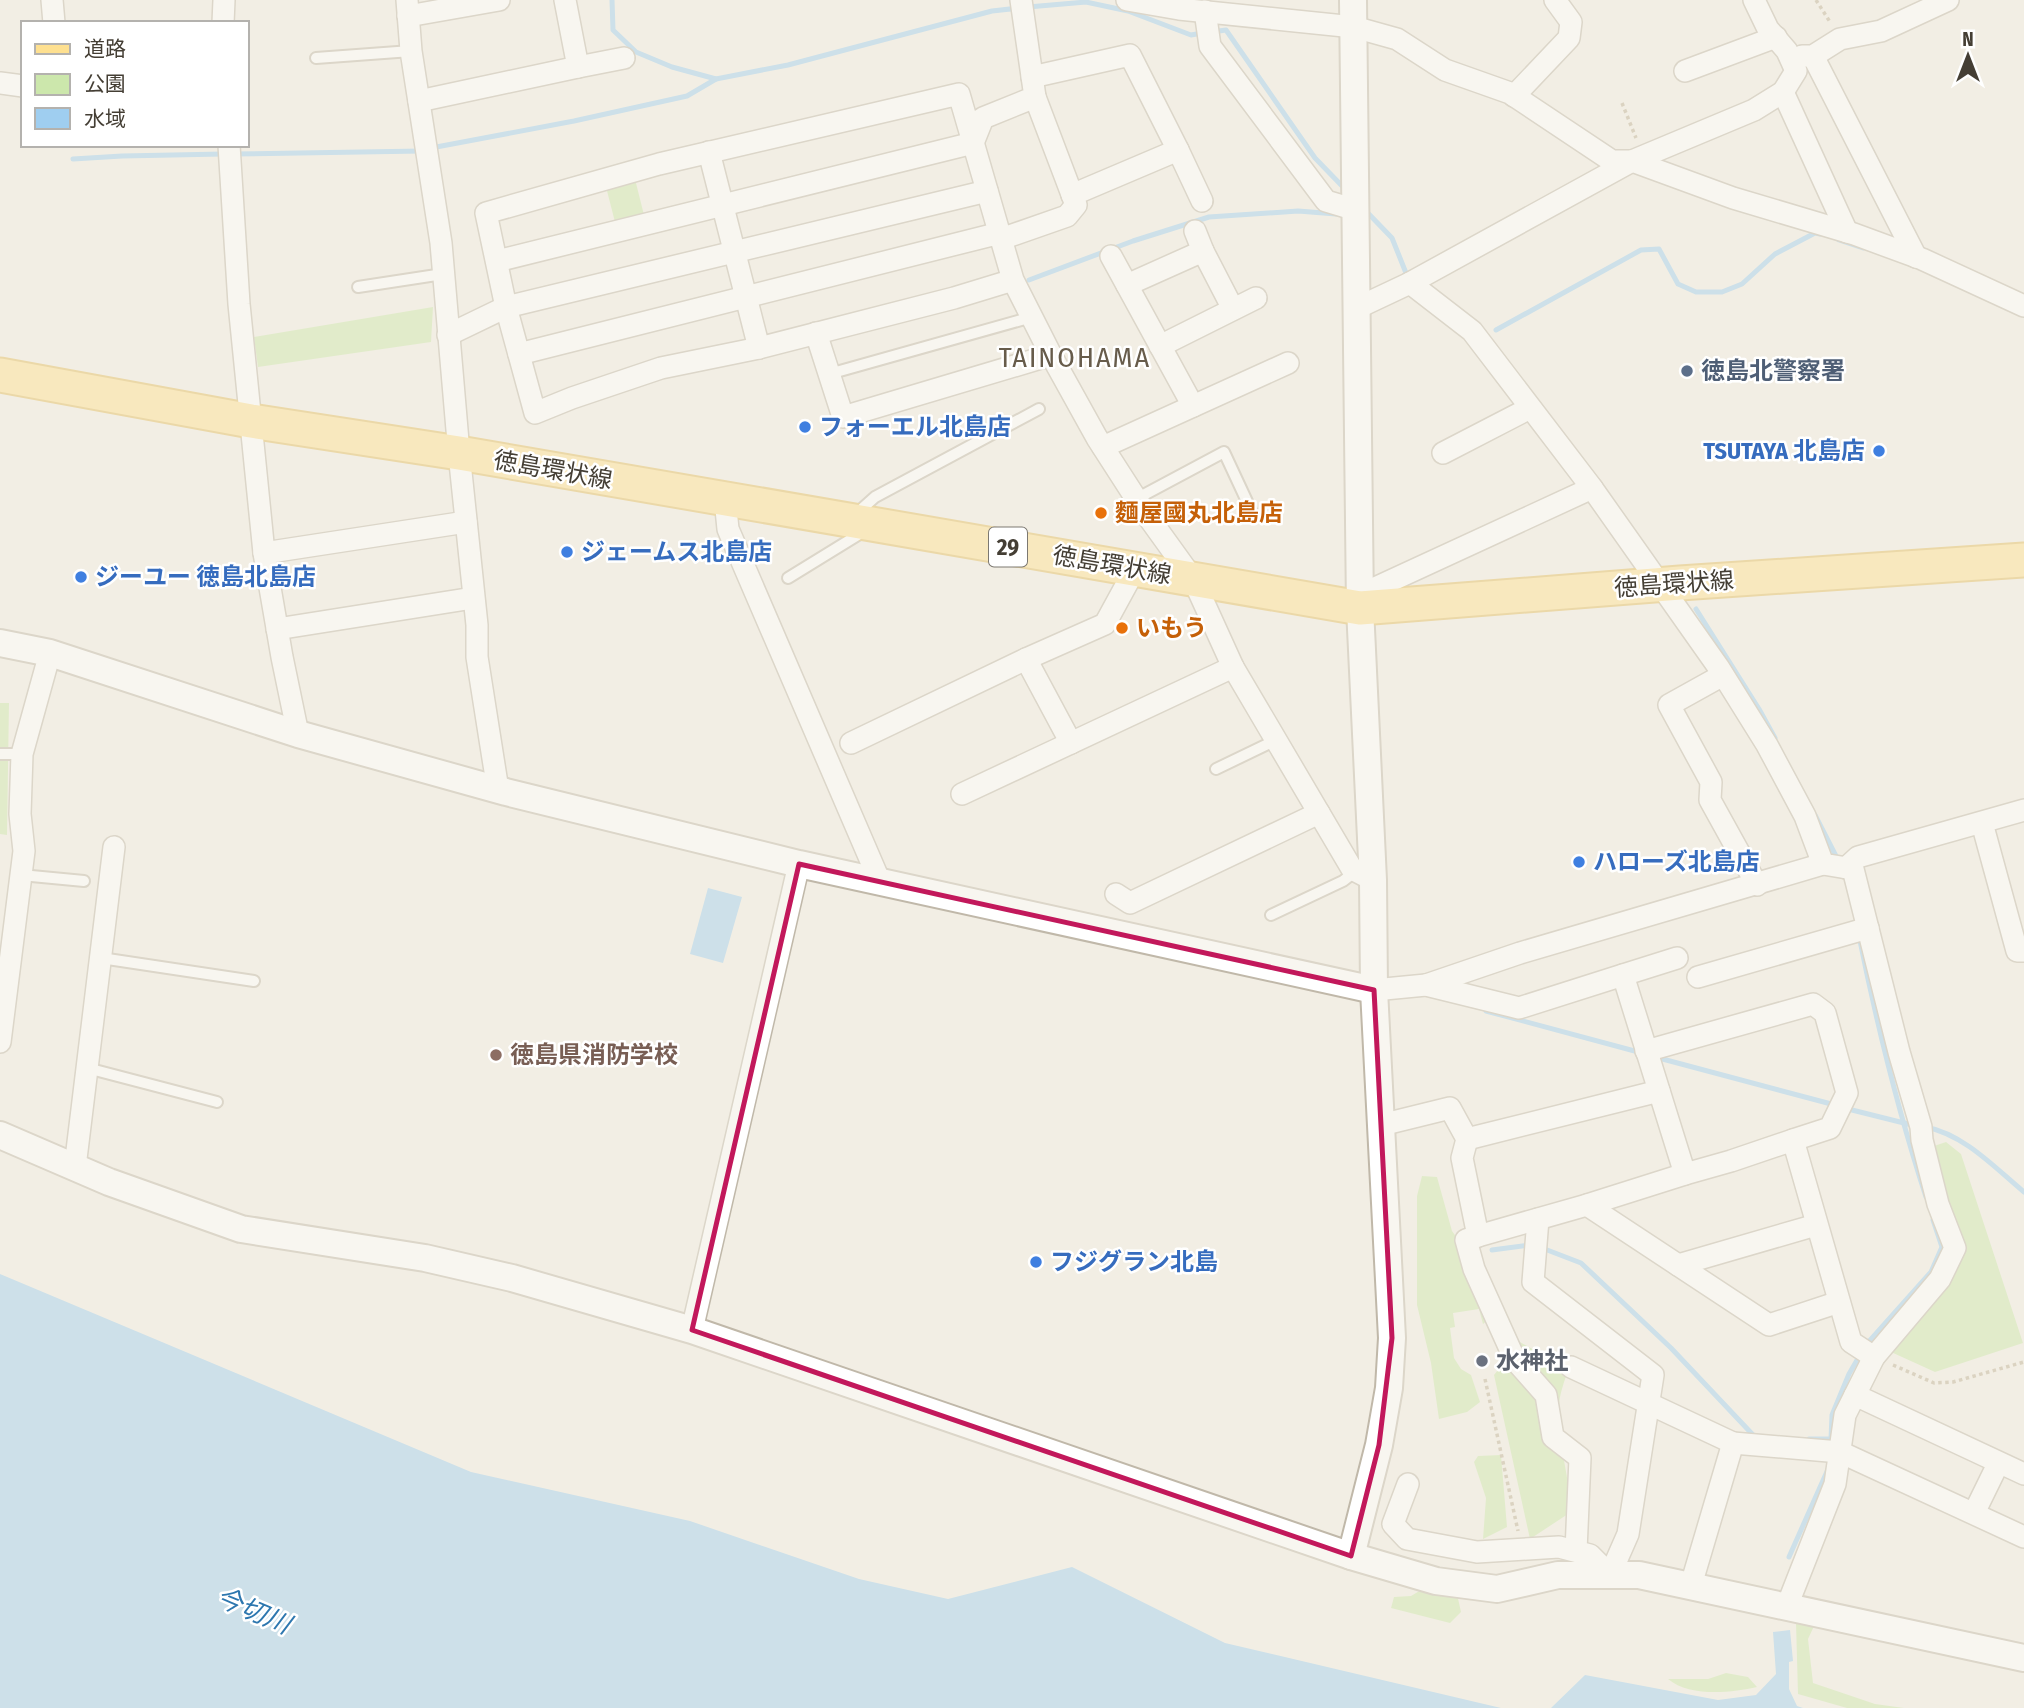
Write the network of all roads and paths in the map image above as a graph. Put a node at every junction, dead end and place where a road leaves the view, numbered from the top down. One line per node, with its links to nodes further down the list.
1 (52, 0): 15 (street)
2 (224, 0): 16 (street)
3 (499, 0): 13 (street)
4 (565, 0): 25 (street)
5 (1021, 0): 29 (street)
6 (1127, 0): 12 (street)
7 (1353, 0): 17 (street)
8 (1555, 0): 31 (street)
9 (1754, 0): 18 (street)
10 (1816, 0): 19 (path)
11 (1948, 0): 19 (street)
12 (1178, 5): 14 (street)
13 (408, 8): 20 (street)
14 (1205, 10): 17 (street); 42 (street)
15 (54, 21)
16 (223, 21)
17 (1354, 27): 31 (street); 42 (street)
18 (1776, 37): 24 (street); 26 (street)
19 (1840, 38): 21 (street)
20 (411, 51): 22 (lane); 32 (street)
21 (1813, 56): 24 (street); 48 (street)
22 (316, 58)
23 (624, 58): 25 (street)
24 (1791, 59): 30 (street)
25 (578, 68): 32 (street)
26 (1685, 71)
27 (0, 83): 28 (street)
28 (21, 86)
29 (1034, 87): 34 (street); 36 (street); 40 (street)
30 (1783, 92): 38 (street); 44 (street)
31 (1514, 96): 38 (street)
32 (419, 101): 50 (street)
33 (1622, 103): 38 (path)
34 (973, 142): 37 (street); 39 (street); 43 (street)
35 (229, 147): 74 (street)
36 (1178, 150): 40 (street); 41 (street)
37 (709, 152): 43 (street); 49 (street)
38 (1638, 159): 44 (street); 52 (street)
39 (988, 191): 45 (street); 46 (street)
40 (1072, 195): 45 (street)
41 (1202, 201)
42 (1355, 201): 59 (street)
43 (721, 205): 46 (street); 49 (street)
44 (1847, 232): 48 (street)
45 (1001, 236): 51 (street); 55 (street)
46 (733, 253): 55 (street); 58 (street)
47 (1111, 256): 53 (street)
48 (1916, 257): 57 (street)
49 (497, 261): 58 (street)
50 (443, 274): 54 (lane); 63 (street)
51 (1013, 280): 61 (street); 62 (street)
52 (1410, 283): 59 (street); 72 (street)
53 (1127, 285): 60 (street); 64 (street)
54 (358, 286)
55 (745, 297): 65 (street); 66 (street)
56 (1256, 298): 60 (street)
57 (2024, 306)
58 (506, 307): 63 (street); 66 (street)
59 (1357, 308): 91 (street)
60 (1233, 309): 64 (street)
61 (1032, 317): 67 (street); 69 (lane)
62 (816, 333): 65 (street); 69 (street)
63 (448, 335): 76 (street)
64 (1160, 346): 71 (street)
65 (759, 348): 66 (street)
66 (519, 354)
67 (1051, 355): 69 (street); 75 (street)
68 (1288, 363): 71 (street)
69 (829, 374)
70 (0, 375): 74 (main road, 徳島環状線 / 29)
71 (1193, 406): 75 (street)
72 (1530, 408): 77 (street); 78 (street)
73 (1039, 410): 83 (lane)
74 (251, 422): 76 (main road, 徳島環状線 / 29); 84 (street)
75 (1103, 447): 80 (street)
76 (459, 453): 79 (main road, 徳島環状線 / 29); 82 (street)
77 (1443, 453)
78 (1592, 488): 89 (street); 91 (street)
79 (725, 499): 83 (main road, 徳島環状線 / 29); 117 (street)
80 (1136, 499): 81 (lane); 88 (street)
81 (1251, 510)
82 (466, 522): 84 (street); 90 (street)
83 (862, 523): 86 (main road, 徳島環状線 / 29); 87 (lane)
84 (264, 553): 92 (street)
85 (2023, 563): 89 (main road, 徳島環状線 / 29)
86 (1135, 569): 88 (main road, 徳島環状線 / 29); 95 (street)
87 (788, 578)
88 (1193, 579): 91 (main road, 徳島環状線 / 29); 96 (street)
89 (1660, 584): 91 (main road, 徳島環状線 / 29); 97 (street)
90 (473, 598): 92 (street); 105 (street)
91 (1360, 602): 115 (street)
92 (277, 629): 98 (street)
93 (0, 643): 94 (street)
94 (50, 653): 98 (street); 103 (street)
95 (1026, 659): 100 (street); 101 (street)
96 (1233, 667): 99 (street); 101 (street)
97 (1723, 675): 112 (street); 118 (street)
98 (298, 734): 105 (street)
99 (1276, 740): 104 (lane); 108 (street)
100 (851, 743)
101 (1071, 743): 106 (street)
102 (0, 754): 103 (lane)
103 (22, 754): 114 (street)
104 (1216, 769)
105 (498, 790): 111 (street)
106 (962, 794)
107 (2024, 810): 109 (street)
108 (1319, 813): 115 (street); 119 (street)
109 (1982, 823): 113 (street); 122 (street)
110 (114, 847): 124 (street)
111 (799, 864): 117 (street); 148 (street)
112 (1823, 864): 113 (street); 118 (street)
113 (1846, 868): 121 (street)
114 (22, 875): 116 (lane); 123 (street)
115 (1364, 875): 120 (lane); 130 (street)
116 (84, 881)
117 (880, 882): 130 (street)
118 (1757, 884): 129 (street)
119 (1116, 894)
120 (1271, 915)
121 (1868, 928): 127 (street); 149 (street)
122 (2024, 951)
123 (6, 957): 131 (street)
124 (101, 958): 128 (lane); 133 (street)
125 (1677, 958): 126 (street)
126 (1623, 975): 129 (street); 132 (street)
127 (1698, 977)
128 (254, 981)
129 (1426, 985): 130 (street)
130 (1374, 990): 136 (street)
131 (0, 1042)
132 (1646, 1051): 134 (street); 139 (street)
133 (87, 1068): 135 (lane); 140 (street)
134 (1659, 1091): 138 (street); 141 (street)
135 (217, 1102)
136 (1381, 1125): 138 (street); 164 (street)
137 (0, 1135): 140 (street)
138 (1467, 1139): 145 (street)
139 (1793, 1140): 141 (street); 144 (street)
140 (75, 1167): 148 (street)
141 (1685, 1174): 142 (street)
142 (1587, 1205): 143 (street); 146 (street)
143 (1538, 1219): 145 (street); 154 (street)
144 (1816, 1225): 146 (street); 147 (street)
145 (1478, 1236): 163 (street)
146 (1678, 1265): 147 (street)
147 (1839, 1302): 149 (street)
148 (692, 1330): 164 (street)
149 (1874, 1358): 150 (path); 153 (street)
150 (2024, 1362)
151 (1571, 1367): 154 (street)
152 (1485, 1379): 162 (path)
153 (1856, 1395): 156 (street); 157 (street)
154 (1649, 1403): 155 (street); 165 (street)
155 (1733, 1443): 156 (street); 166 (street)
156 (1840, 1451): 160 (street); 167 (street)
157 (1998, 1464): 158 (street); 160 (street)
158 (2024, 1474)
159 (1408, 1484): 162 (street)
160 (1974, 1513): 161 (street)
161 (2024, 1536)
162 (1522, 1551): 163 (street)
163 (1576, 1551): 165 (street)
164 (1351, 1556): 165 (street)
165 (1610, 1575): 166 (street)
166 (1691, 1585): 167 (street)
167 (1787, 1606): 168 (street)
168 (2024, 1658)

